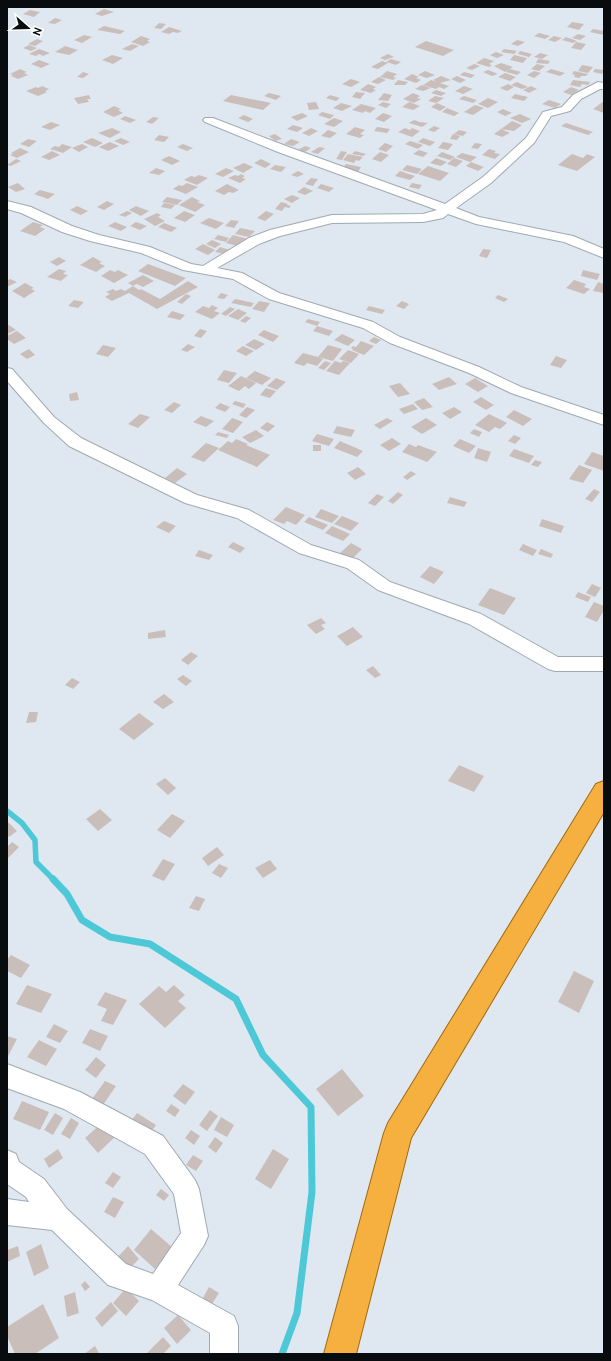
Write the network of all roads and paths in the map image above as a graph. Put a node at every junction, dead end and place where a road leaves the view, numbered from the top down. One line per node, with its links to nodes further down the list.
1 (604, 86): 4 (street)
2 (209, 120): 4 (street)
3 (7, 205): 6 (street)
4 (447, 209): 5 (street); 6 (street)
5 (604, 254)
6 (206, 270): 8 (street)
7 (7, 372): 9 (street)
8 (604, 420)
9 (604, 664)
10 (604, 791): 17 (highway)
11 (7, 1076): 15 (street)
12 (7, 1163): 14 (street)
13 (7, 1212): 14 (street)
14 (58, 1218): 15 (street)
15 (159, 1289): 16 (street)
16 (224, 1354)
17 (340, 1354)

